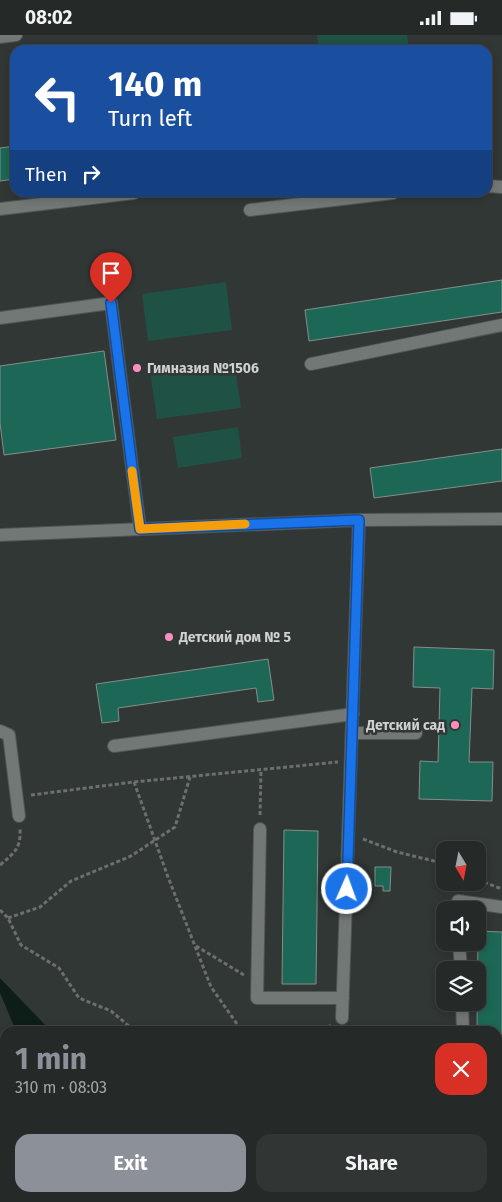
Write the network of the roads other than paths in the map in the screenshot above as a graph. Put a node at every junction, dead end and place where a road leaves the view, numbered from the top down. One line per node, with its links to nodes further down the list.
1 (16, 35): 2 (lane)
2 (0, 37)
3 (100, 197): 5 (lane)
4 (361, 197): 6 (lane)
5 (0, 209)
6 (250, 211)
7 (0, 319): 12 (lane)
8 (502, 325): 9 (lane)
9 (311, 364)
10 (502, 519): 11 (lane)
11 (359, 520): 12 (lane); 14 (lane)
12 (140, 529): 13 (lane)
13 (0, 535)
14 (353, 714): 16 (lane); 18 (lane)
15 (0, 731): 19 (lane)
16 (352, 733): 17 (lane); 23 (lane)
17 (416, 733)
18 (114, 746)
19 (19, 816)
20 (260, 829): 23 (lane)
21 (486, 905): 22 (lane)
22 (502, 907)
23 (343, 999): 25 (lane)
24 (462, 1011): 26 (lane)
25 (342, 1018)
26 (463, 1026)

